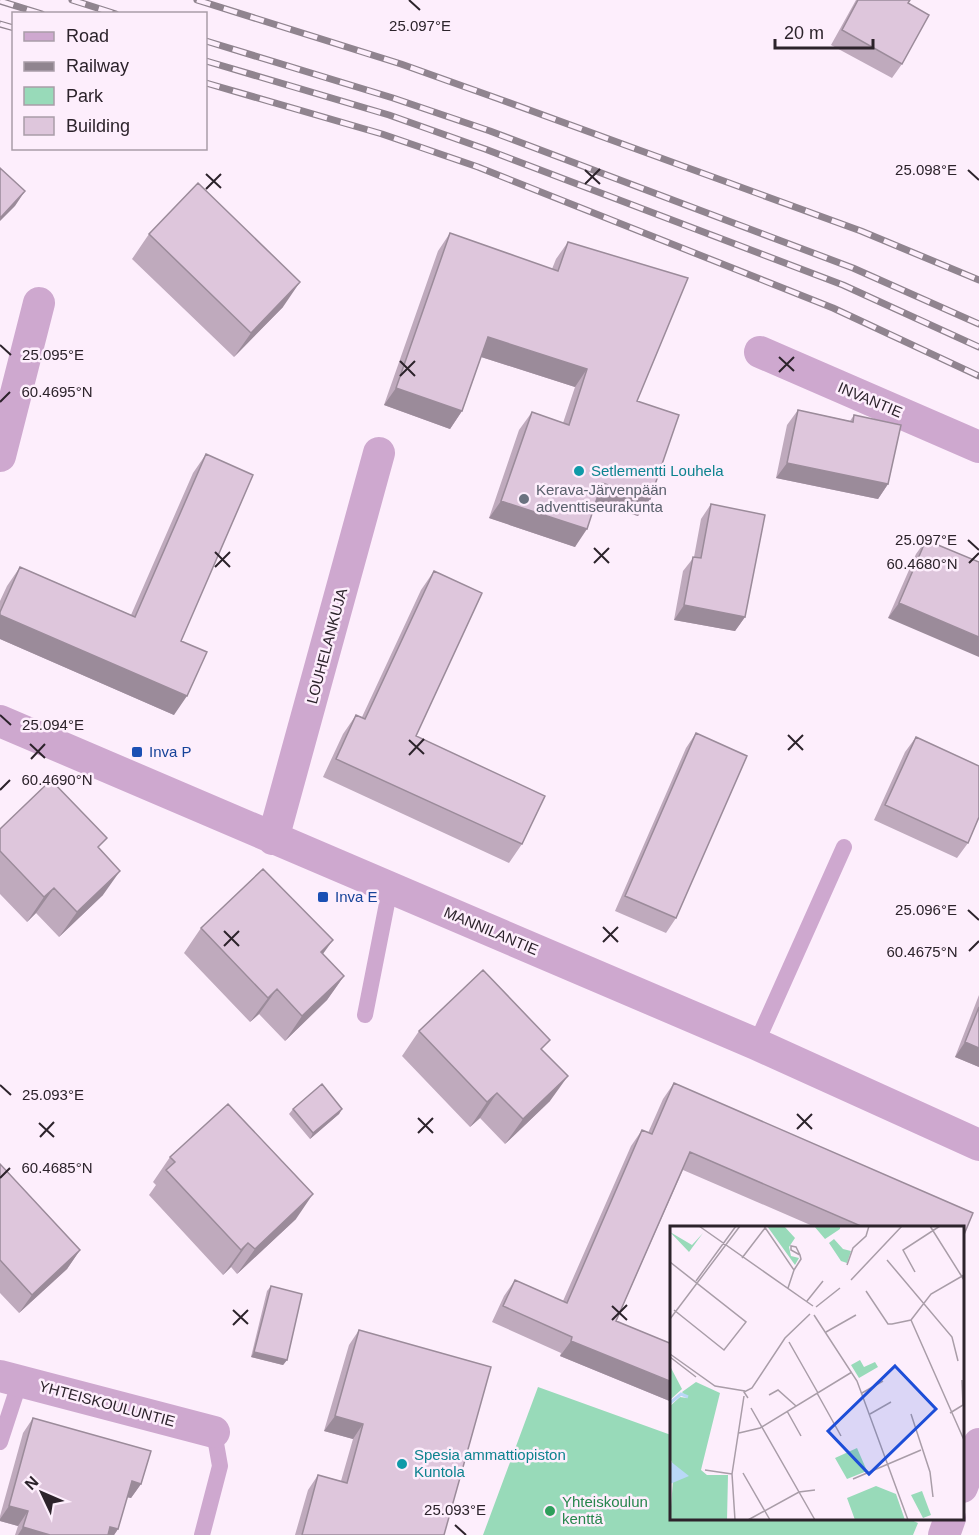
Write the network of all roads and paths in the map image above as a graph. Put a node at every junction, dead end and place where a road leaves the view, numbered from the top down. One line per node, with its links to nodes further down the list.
1 (39, 303): 5 (street)
2 (760, 352): 3 (street, INVANTIE)
3 (979, 447)
4 (380, 453): 7 (street, LOUHELANKUJA)
5 (0, 456)
6 (0, 721): 7 (street, MANNILANTIE)
7 (273, 838): 9 (street, MANNILANTIE)
8 (844, 847): 11 (lane)
9 (390, 888): 10 (lane); 11 (street, MANNILANTIE)
10 (365, 1015)
11 (756, 1044): 12 (street, MANNILANTIE)
12 (979, 1145)
13 (10, 1378): 14 (street, YHTEISKOULUNTIE); 15 (lane)
14 (214, 1432): 19 (lane)
15 (0, 1442)
16 (979, 1444): 17 (street)
17 (964, 1484)
18 (949, 1520): 20 (street)
19 (202, 1535)
20 (944, 1535)

